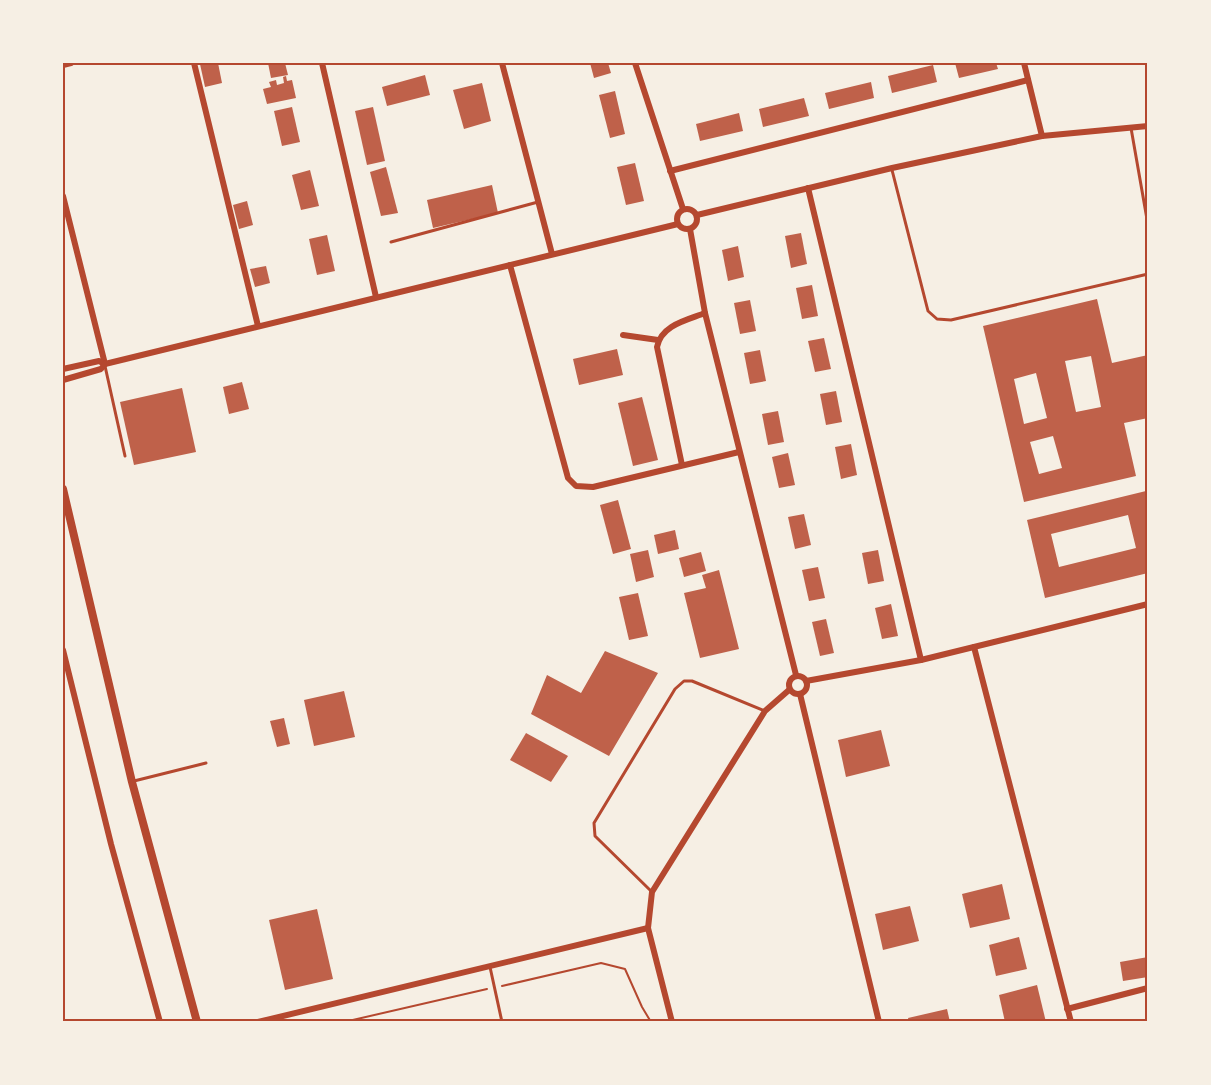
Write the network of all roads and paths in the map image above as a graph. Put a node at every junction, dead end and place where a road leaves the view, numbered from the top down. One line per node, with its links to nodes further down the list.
1 (71, 63): 7 (street)
2 (194, 63): 28 (street)
3 (322, 63): 26 (street)
4 (502, 63): 16 (street)
5 (635, 63): 13 (street)
6 (1024, 63): 8 (street)
7 (63, 65)
8 (1028, 80): 11 (street); 13 (street)
9 (1148, 126): 10 (street)
10 (1130, 127): 11 (street); 20 (lane)
11 (1042, 135): 12 (street)
12 (892, 168): 14 (street); 25 (lane)
13 (670, 171): 17 (street)
14 (808, 188): 18 (street); 41 (street)
15 (63, 196): 31 (street)
16 (538, 202): 22 (lane); 23 (street)
17 (683, 209): 18 (street); 19 (street)
18 (697, 215): 21 (street)
19 (678, 224): 21 (street); 23 (street)
20 (1148, 225)
21 (690, 229): 27 (street)
22 (392, 242)
23 (552, 254): 24 (street)
24 (510, 265): 26 (street); 36 (street)
25 (1148, 274)
26 (376, 297): 28 (street)
27 (705, 313): 30 (street); 34 (street)
28 (258, 326): 31 (street)
29 (623, 335): 30 (street)
30 (658, 340): 36 (street)
31 (105, 364): 32 (street); 33 (street); 35 (lane)
32 (63, 369)
33 (63, 380)
34 (739, 452): 36 (street); 42 (street)
35 (125, 456)
36 (682, 465)
37 (63, 489): 48 (street)
38 (1148, 604): 39 (street)
39 (974, 647): 41 (street); 54 (street)
40 (63, 650): 55 (street)
41 (921, 660): 43 (street)
42 (796, 675): 43 (street); 44 (street)
43 (806, 681): 45 (street)
44 (789, 690): 45 (street); 46 (street)
45 (800, 694): 62 (street)
46 (765, 711): 49 (street); 49 (lane)
47 (206, 763): 48 (lane)
48 (132, 782): 56 (street)
49 (652, 892): 50 (street)
50 (648, 928): 51 (street); 61 (street)
51 (490, 966): 52 (lane); 57 (street)
52 (494, 988): 58 (path); 59 (lane); 60 (path)
53 (1148, 988): 54 (street)
54 (1067, 1009): 63 (street)
55 (160, 1022)
56 (197, 1022)
57 (258, 1022)
58 (344, 1022)
59 (502, 1022)
60 (651, 1022)
61 (672, 1022)
62 (879, 1022)
63 (1071, 1022)

